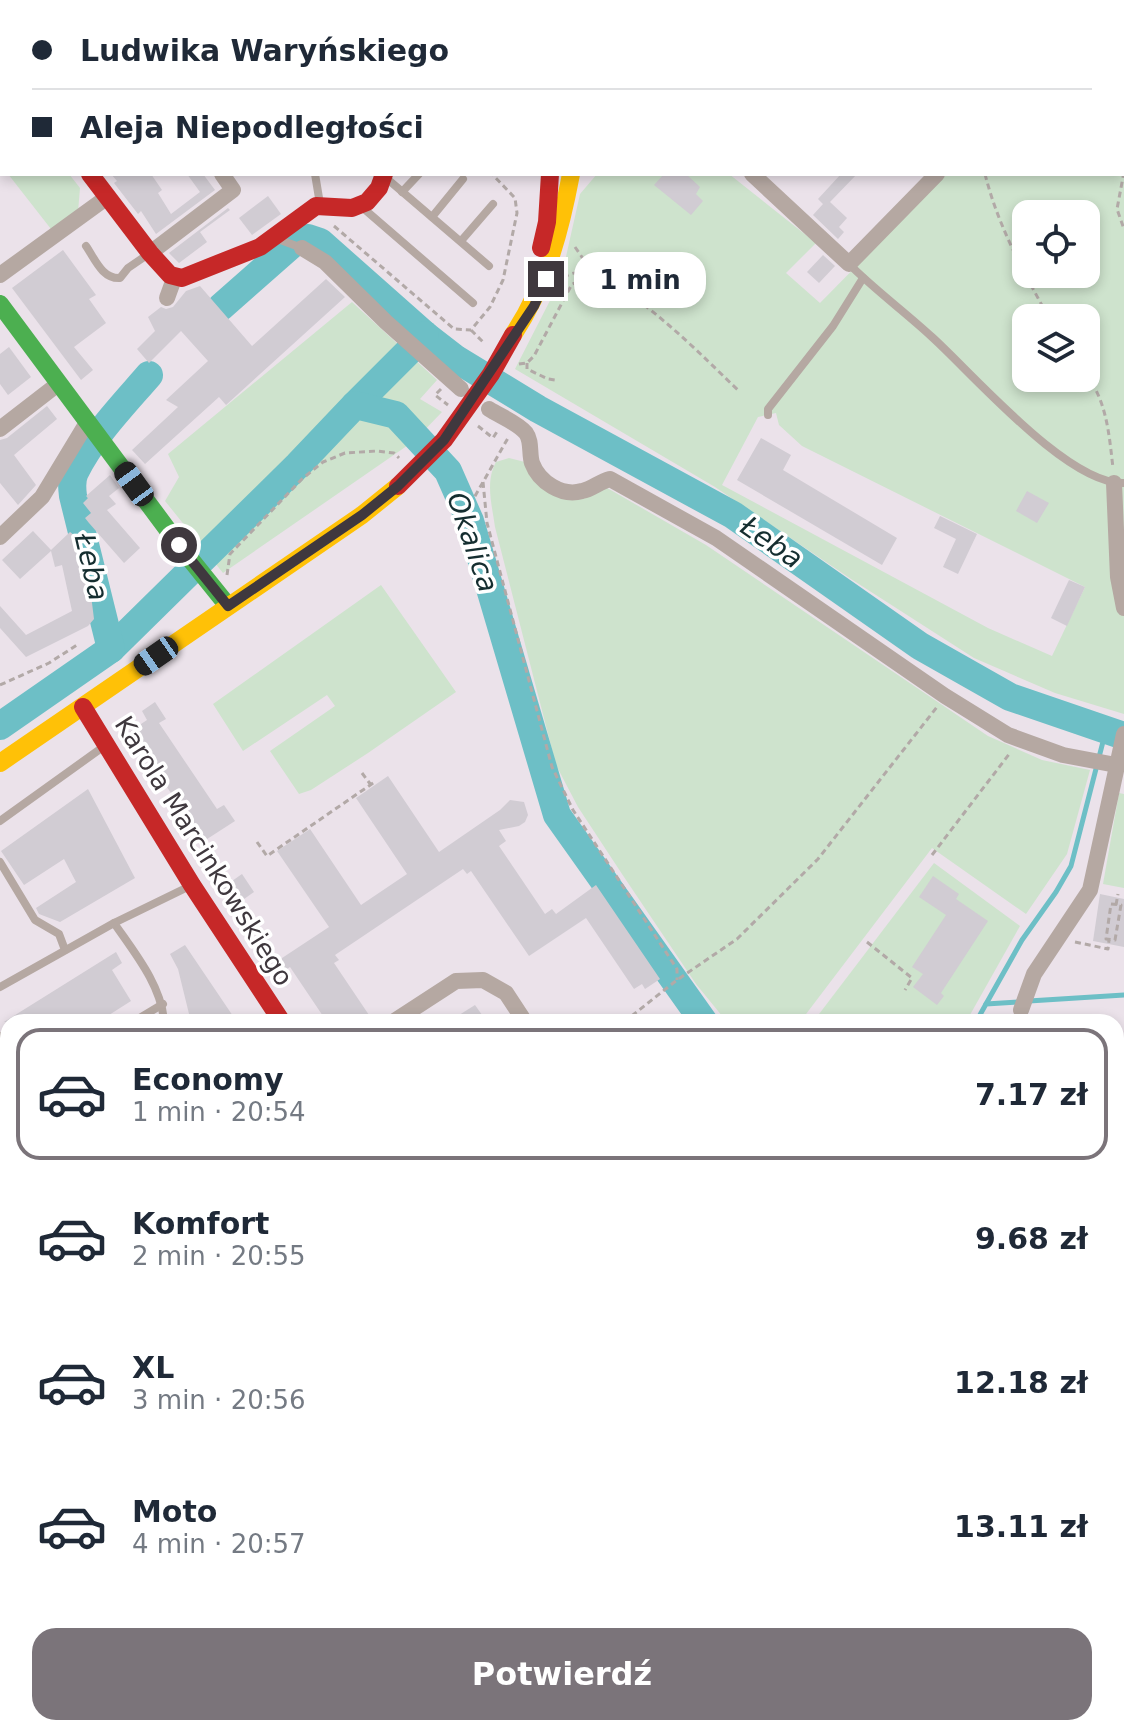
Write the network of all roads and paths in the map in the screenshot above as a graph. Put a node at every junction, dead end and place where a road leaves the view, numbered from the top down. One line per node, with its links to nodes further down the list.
1 (91, 176): 15 (street)
2 (223, 176): 26 (street)
3 (315, 176): 18 (lane)
4 (384, 176): 17 (street)
5 (385, 176): 14 (lane)
6 (417, 176): 14 (lane)
7 (550, 176): 39 (street)
8 (571, 176): 39 (street)
9 (754, 176): 27 (street)
10 (935, 176): 27 (street)
11 (986, 176): 37 (path)
12 (1123, 176): 20 (path)
13 (463, 179): 19 (lane)
14 (402, 192): 19 (lane)
15 (106, 198): 26 (street); 29 (street)
16 (493, 204): 22 (lane)
17 (360, 205): 18 (street); 35 (lane)
18 (316, 206): 21 (street)
19 (432, 217): 22 (lane)
20 (1124, 229)
21 (274, 238): 25 (lane); 30 (street)
22 (461, 241): 28 (lane)
23 (86, 246): 26 (lane)
24 (575, 247): 31 (path)
25 (302, 248): 46 (street)
26 (150, 253): 30 (street)
27 (849, 264): 32 (lane)
28 (489, 266)
29 (0, 275)
30 (172, 275): 34 (street)
31 (595, 276): 33 (path); 41 (path); 47 (path)
32 (863, 278): 51 (lane); 58 (lane)
33 (555, 279)
34 (167, 298)
35 (473, 303)
36 (0, 304): 44 (street)
37 (1041, 304)
38 (471, 330): 40 (path)
39 (513, 335): 65 (street, bridge)
40 (488, 347)
41 (527, 363): 42 (path); 43 (path)
42 (519, 364)
43 (555, 380)
44 (58, 384): 54 (street); 55 (street)
45 (443, 386): 49 (path)
46 (461, 389)
47 (740, 392)
48 (1099, 392): 58 (path)
49 (451, 407)
50 (489, 409): 53 (street)
51 (768, 415)
52 (476, 424): 53 (path)
53 (506, 428): 57 (path); 69 (street)
54 (0, 429)
55 (95, 430): 60 (street); 64 (street)
56 (401, 460): 62 (path)
57 (483, 482): 59 (path); 91 (path)
58 (1119, 483): 63 (street)
59 (470, 505)
60 (4, 530)
61 (221, 560): 62 (path)
62 (228, 564): 64 (path)
63 (1121, 568): 66 (street)
64 (217, 581): 65 (street)
65 (228, 606): 70 (street)
66 (1124, 608)
67 (77, 645): 68 (path)
68 (0, 685)
69 (945, 696): 72 (street); 91 (path)
70 (83, 707): 73 (street, Karola Marcinkowskiego); 75 (street)
71 (1124, 734): 74 (street)
72 (1021, 739): 74 (street); 81 (path)
73 (107, 744): 79 (lane); 83 (street, Karola Marcinkowskiego)
74 (1105, 762): 87 (street)
75 (0, 763)
76 (362, 773): 78 (path)
77 (376, 781): 78 (path)
78 (371, 785): 80 (path)
79 (0, 821)
80 (257, 842)
81 (932, 855)
82 (0, 862): 90 (lane)
83 (192, 885): 86 (lane); 98 (street, Karola Marcinkowskiego)
84 (1118, 894): 85 (path)
85 (1116, 905): 88 (path); 88 (path)
86 (114, 923): 90 (lane); 94 (lane)
87 (1060, 938): 88 (path); 95 (street)
88 (1109, 940)
89 (867, 942): 93 (path)
90 (65, 950): 92 (lane)
91 (677, 980): 101 (path)
92 (0, 987)
93 (905, 990)
94 (163, 1004): 96 (lane); 97 (lane)
95 (1021, 1009)
96 (146, 1014)
97 (164, 1014)
98 (277, 1014)
99 (405, 1014): 100 (street)
100 (520, 1014)
101 (634, 1014)

